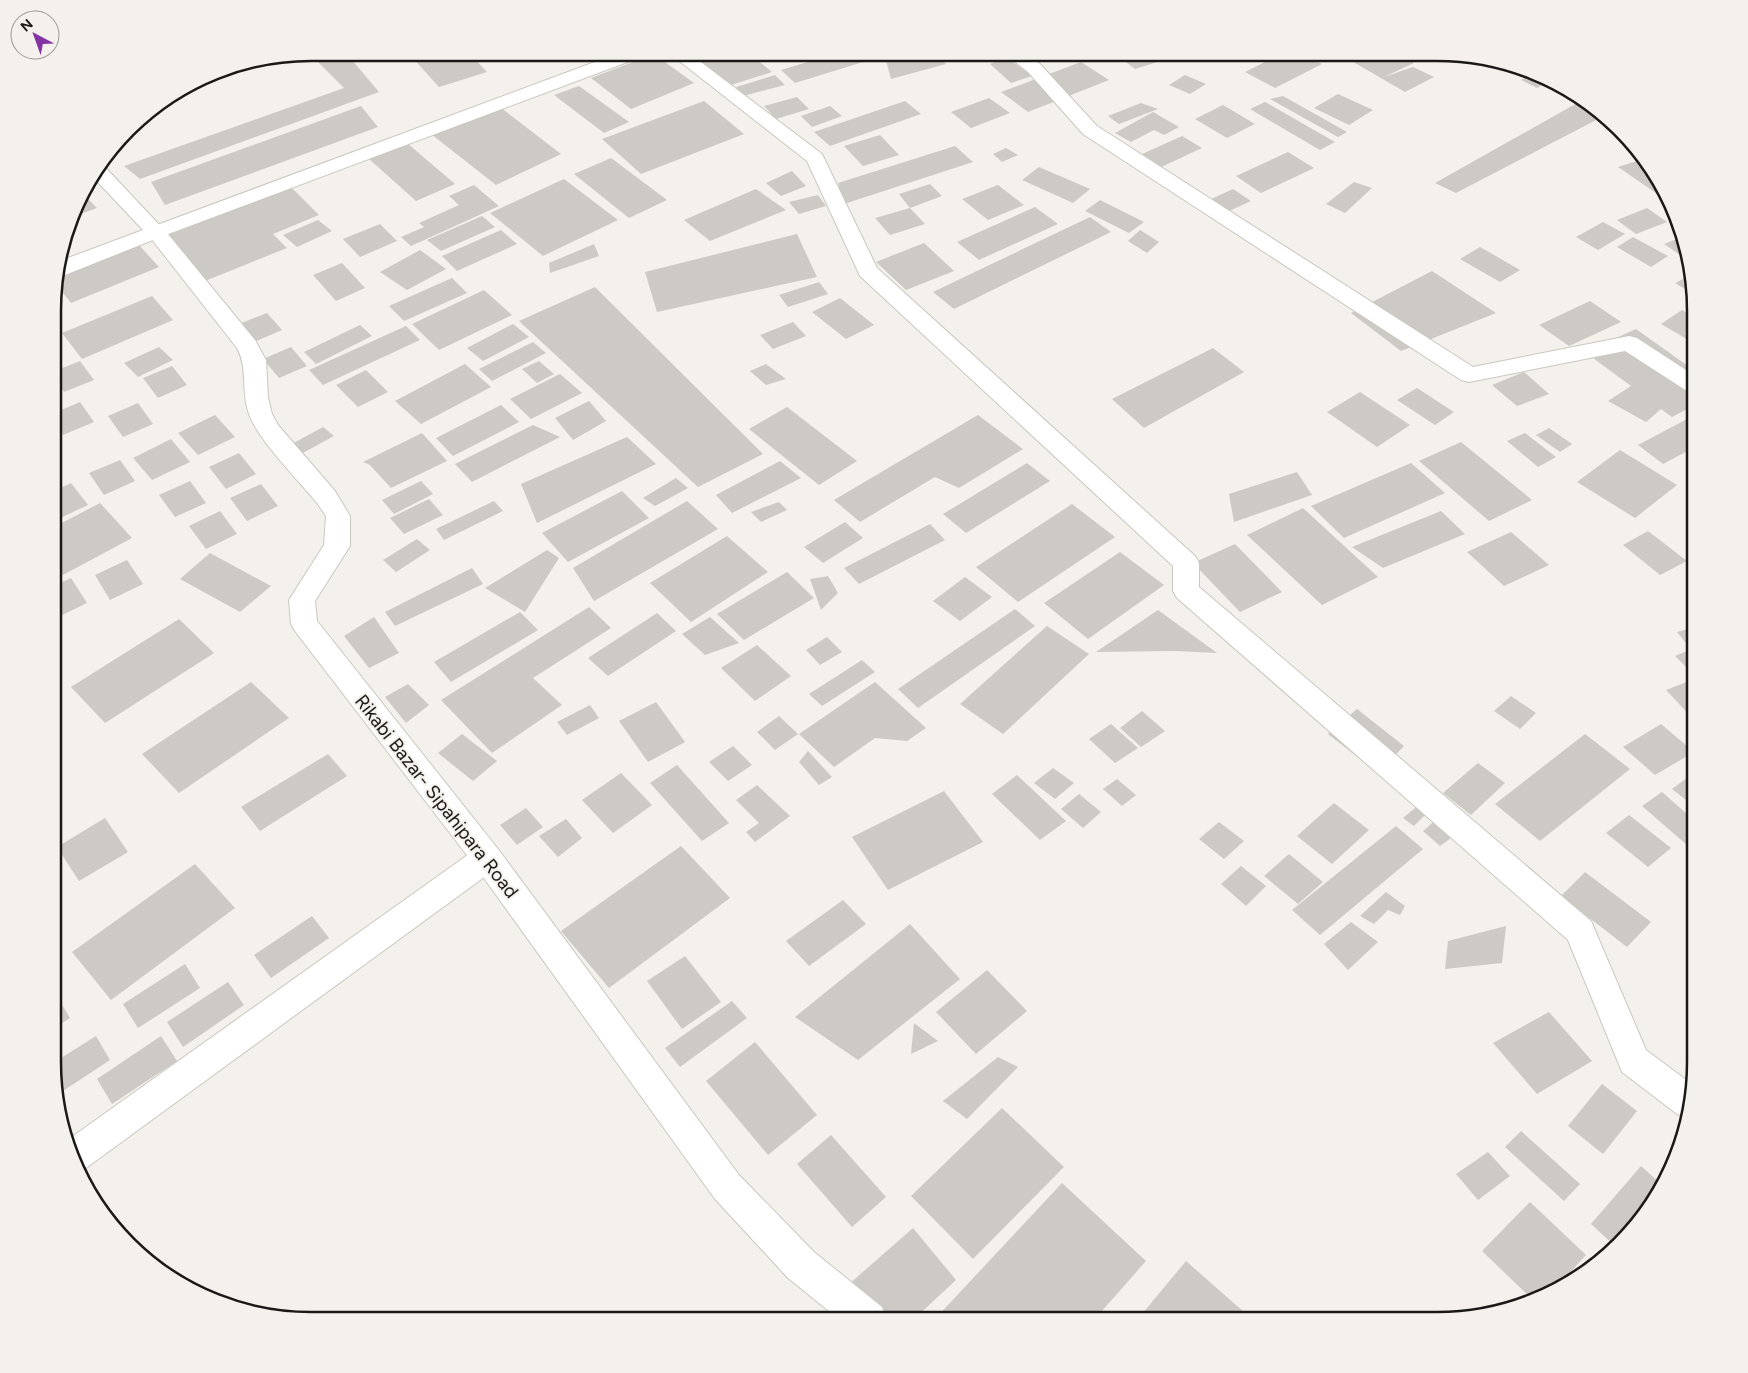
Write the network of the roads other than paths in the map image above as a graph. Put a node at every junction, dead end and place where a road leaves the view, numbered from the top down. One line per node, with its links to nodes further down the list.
1 (614, 61): 5 (street)
2 (688, 61): 9 (street)
3 (1024, 61): 7 (street)
4 (101, 175): 5 (street, Rikabi Bazar- Sipahipara Road)
5 (156, 232): 6 (street); 8 (street, Rikabi Bazar- Sipahipara Road)
6 (65, 267)
7 (1687, 380)
8 (486, 858): 10 (street); 11 (street, Rikabi Bazar- Sipahipara Road)
9 (1684, 1098)
10 (79, 1153)
11 (859, 1312)

